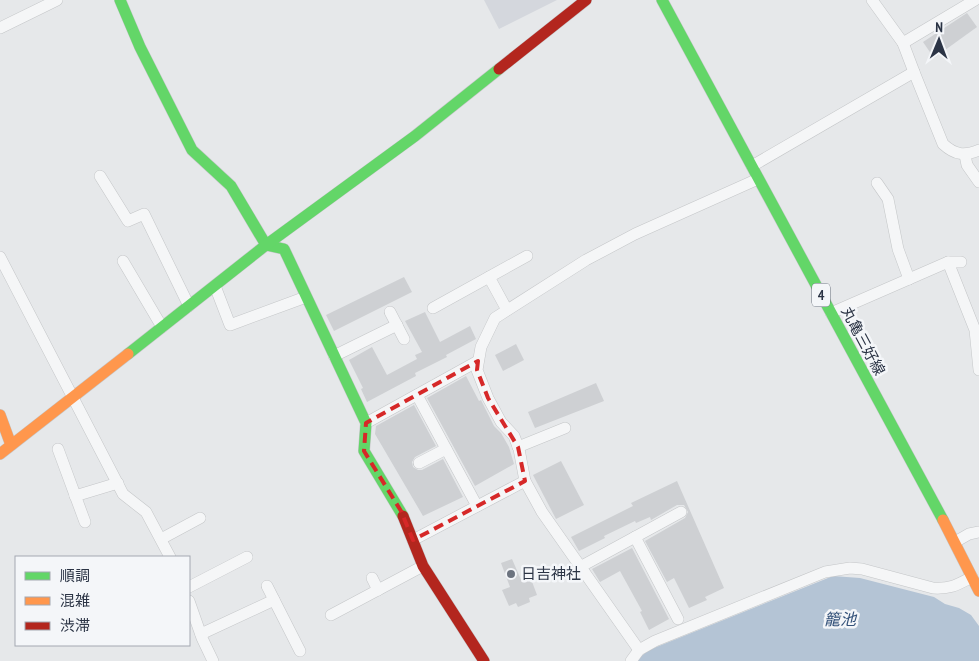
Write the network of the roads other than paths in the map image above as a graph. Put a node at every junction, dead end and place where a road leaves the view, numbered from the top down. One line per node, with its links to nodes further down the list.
1 (58, 0): 7 (street)
2 (120, 0): 17 (street)
3 (586, 0): 17 (street)
4 (662, 0): 12 (street, 丸亀三好線 / 4)
5 (872, 0): 8 (street)
6 (975, 0): 8 (street)
7 (0, 28)
8 (903, 43): 9 (street)
9 (914, 72): 11 (street); 12 (street)
10 (979, 150): 11 (street)
11 (965, 155): 16 (street)
12 (752, 166): 14 (street, 丸亀三好線 / 4)
13 (100, 176): 27 (street)
14 (758, 179): 29 (street); 31 (street, 丸亀三好線 / 4)
15 (877, 182): 24 (street)
16 (979, 182)
17 (266, 246): 25 (street); 26 (street)
18 (527, 256): 23 (street)
19 (0, 257): 40 (street)
20 (123, 261): 33 (street)
21 (948, 262): 22 (street); 24 (street); 36 (street)
22 (961, 262)
23 (489, 277): 28 (street); 29 (street)
24 (909, 279): 31 (street)
25 (214, 286): 26 (street); 27 (street)
26 (306, 297): 35 (street)
27 (189, 306): 33 (street)
28 (433, 308)
29 (507, 310): 37 (street)
30 (390, 312): 32 (street)
31 (831, 314): 61 (street, 丸亀三好線 / 4)
32 (397, 325): 34 (street); 35 (street)
33 (162, 327): 40 (street)
34 (404, 339)
35 (334, 356): 42 (street)
36 (978, 357): 38 (street)
37 (478, 361): 39 (street); 45 (street)
38 (979, 370)
39 (417, 395): 42 (street); 47 (street)
40 (73, 397): 44 (street); 51 (street)
41 (0, 416): 44 (street)
42 (366, 423): 60 (street)
43 (565, 428): 45 (street)
44 (11, 445): 48 (street)
45 (518, 447): 50 (street)
46 (58, 449): 52 (street)
47 (446, 449): 49 (street); 53 (street)
48 (0, 454)
49 (420, 463)
50 (525, 481): 53 (street); 65 (street)
51 (118, 483): 52 (street); 59 (street)
52 (75, 496): 56 (street)
53 (477, 506): 60 (street)
54 (682, 512): 58 (street)
55 (200, 518): 59 (street)
56 (85, 522)
57 (979, 532): 61 (street)
58 (635, 537): 65 (street); 75 (street)
59 (162, 539): 62 (street)
60 (413, 540): 64 (street)
61 (955, 542): 67 (street, 丸亀三好線 / 4)
62 (170, 556)
63 (246, 557): 68 (street)
64 (423, 566): 70 (street); 80 (street)
65 (580, 566): 77 (street)
66 (372, 578): 70 (street)
67 (972, 578): 71 (street, 丸亀三好線 / 4); 77 (street)
68 (190, 586)
69 (267, 586): 72 (street)
70 (378, 590): 74 (street)
71 (979, 591)
72 (274, 600): 76 (street); 78 (street)
73 (190, 604): 76 (street)
74 (331, 615)
75 (678, 619)
76 (201, 634): 79 (street)
77 (639, 650): 81 (street)
78 (300, 651)
79 (213, 661)
80 (484, 661)
81 (631, 661)

